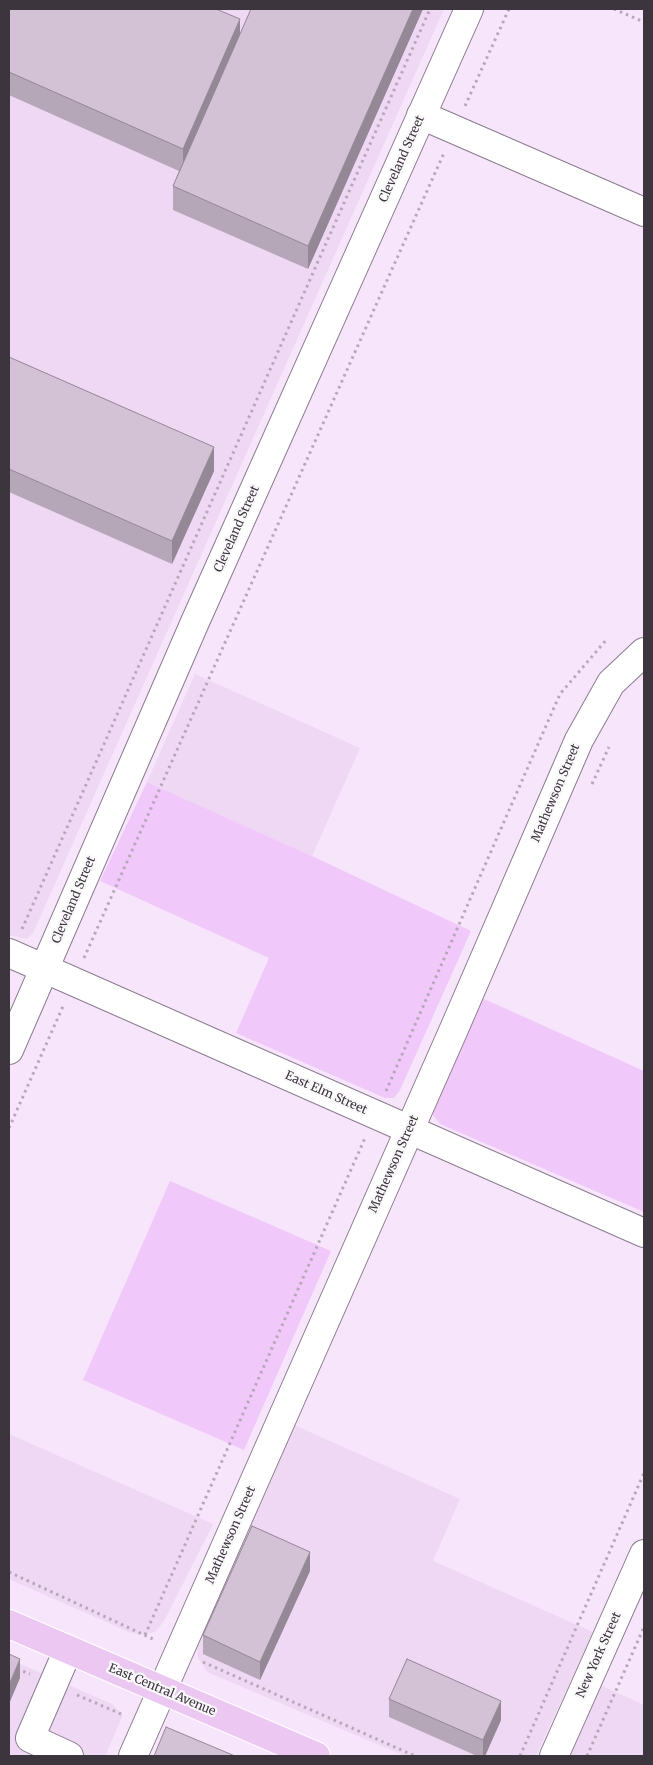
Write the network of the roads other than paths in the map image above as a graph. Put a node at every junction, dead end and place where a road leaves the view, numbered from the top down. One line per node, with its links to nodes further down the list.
1 (469, 9): 2 (street, Cleveland Street)
2 (421, 115): 3 (street); 6 (street, Cleveland Street)
3 (644, 212)
4 (644, 652): 8 (street, Mathewson Street)
5 (10, 953): 6 (street, East Elm Street)
6 (44, 968): 7 (street, Cleveland Street); 8 (street, East Elm Street)
7 (9, 1050)
8 (409, 1129): 9 (street, East Elm Street); 13 (street, Mathewson Street)
9 (644, 1233)
10 (644, 1554): 17 (street, New York Street)
11 (9, 1624): 12 (main road, East Central Avenue)
12 (68, 1650): 13 (main road, East Central Avenue); 14 (street)
13 (162, 1690): 15 (street, Mathewson Street); 16 (main road, East Central Avenue)
14 (70, 1756)
15 (133, 1756)
16 (316, 1756)
17 (554, 1756)

